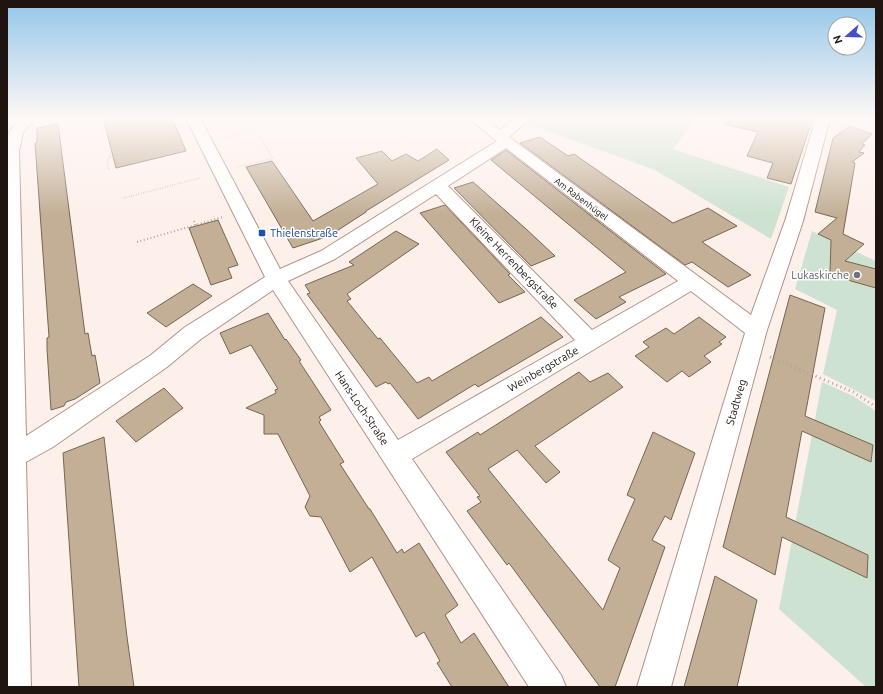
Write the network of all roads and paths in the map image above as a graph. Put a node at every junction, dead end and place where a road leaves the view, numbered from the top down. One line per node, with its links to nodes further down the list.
1 (12, 150): 24 (street)
2 (113, 150): 9 (path)
3 (140, 150): 9 (path)
4 (210, 150): 19 (street, Hans-Loch-Straße)
5 (268, 150): 10 (path)
6 (488, 150): 13 (street)
7 (516, 150): 20 (street, Am Rabenhügel)
8 (814, 150): 21 (street, Stadtweg)
9 (109, 157): 11 (path)
10 (240, 166)
11 (109, 169)
12 (200, 178): 14 (path)
13 (437, 185): 19 (street); 22 (street, Kleine Herrenbergstraße)
14 (124, 198)
15 (230, 215): 17 (path)
16 (194, 221): 17 (path)
17 (196, 225): 18 (path)
18 (137, 242)
19 (276, 278): 24 (street); 25 (street, Hans-Loch-Straße)
20 (692, 282): 21 (street, Am Rabenhügel); 22 (street, Weinbergstraße)
21 (754, 340): 23 (path); 28 (street, Stadtweg)
22 (590, 341): 25 (street, Weinbergstraße)
23 (876, 407)
24 (13, 456): 26 (street)
25 (394, 456): 27 (street, Hans-Loch-Straße)
26 (14, 687)
27 (549, 687)
28 (654, 687)

